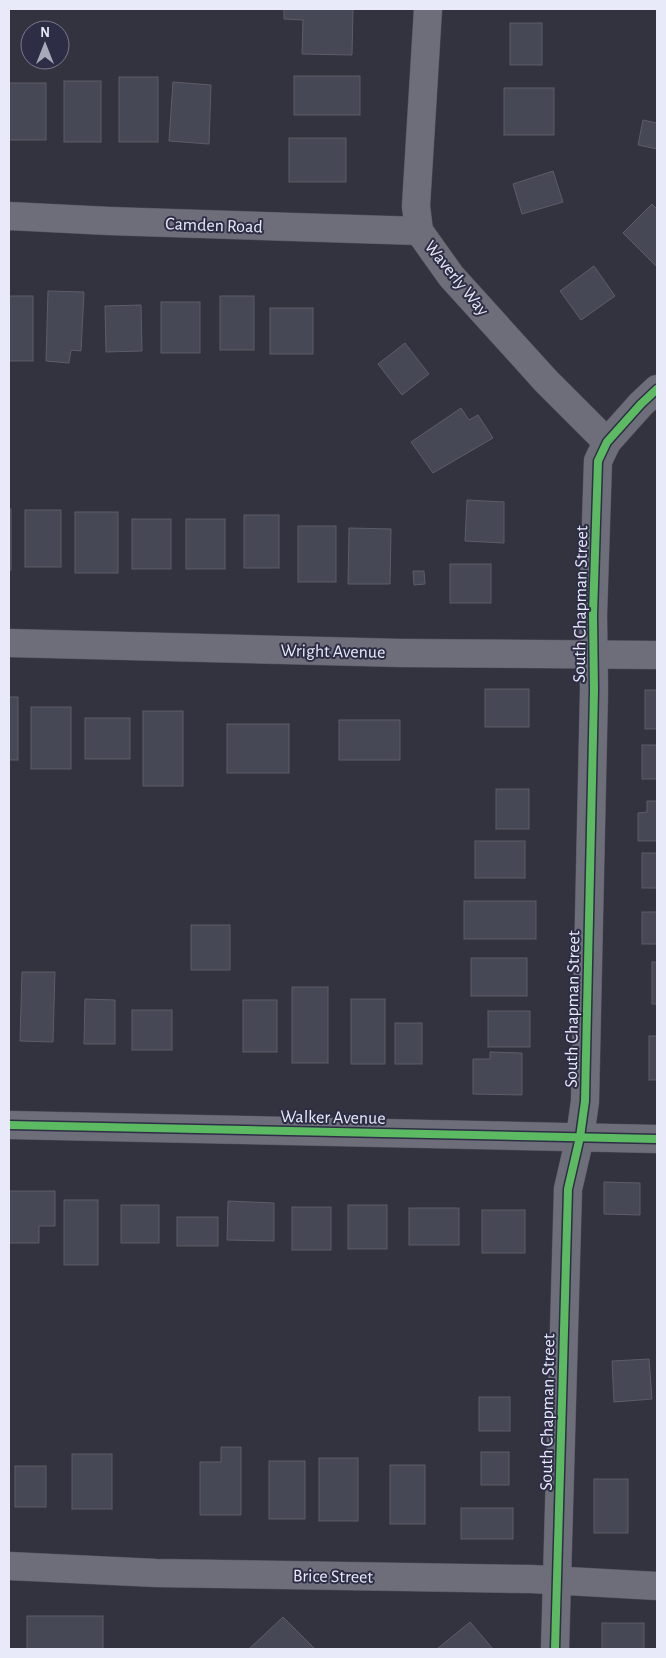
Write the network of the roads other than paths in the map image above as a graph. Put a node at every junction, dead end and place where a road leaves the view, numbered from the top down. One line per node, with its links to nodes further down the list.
1 (428, 9): 3 (street, Waverly Way)
2 (9, 216): 3 (street, Camden Road)
3 (419, 231): 5 (street, Waverly Way)
4 (657, 388): 5 (street, South Chapman Street)
5 (607, 442): 7 (street, South Chapman Street)
6 (9, 643): 7 (street, Wright Avenue)
7 (593, 653): 8 (street, Wright Avenue); 10 (street, South Chapman Street)
8 (657, 654)
9 (9, 1125): 10 (street, Walker Avenue)
10 (580, 1137): 11 (street, Walker Avenue); 13 (street, South Chapman Street)
11 (657, 1139)
12 (9, 1566): 13 (street, Brice Street)
13 (558, 1581): 14 (street, Brice Street); 15 (street, South Chapman Street)
14 (657, 1586)
15 (555, 1649)

